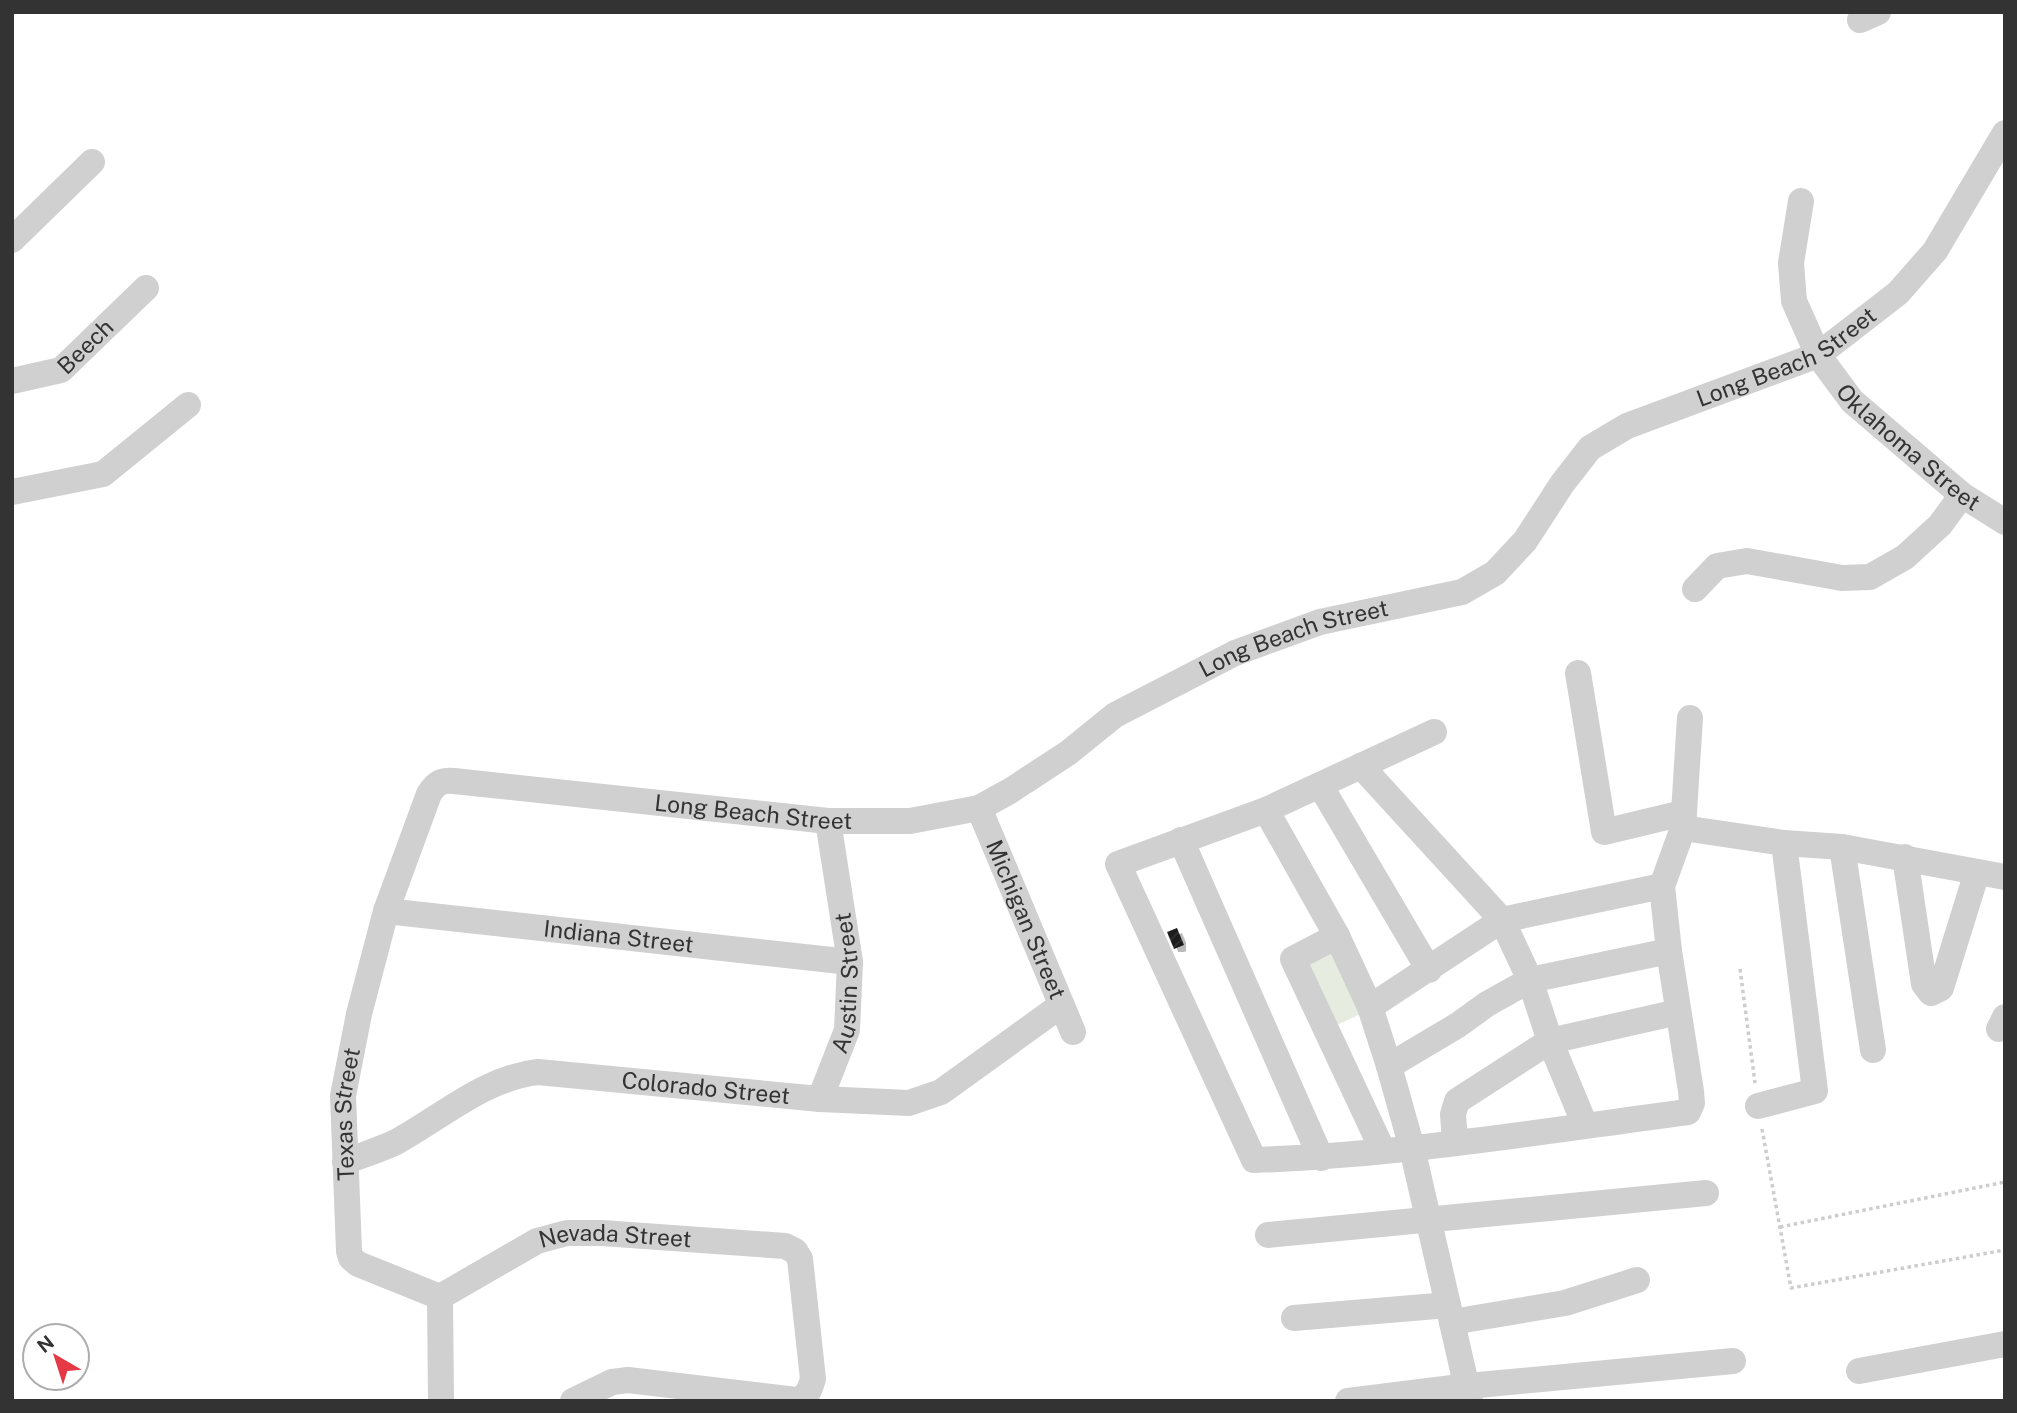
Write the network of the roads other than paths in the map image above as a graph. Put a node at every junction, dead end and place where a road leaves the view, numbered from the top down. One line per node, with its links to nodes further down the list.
1 (2005, 133): 6 (street, Long Beach Street)
2 (92, 162): 4 (street)
3 (1801, 201): 6 (street, Oklahoma Street)
4 (12, 240)
5 (146, 288): 7 (street, Beech)
6 (1818, 355): 10 (street, Oklahoma Street); 19 (street, Long Beach Street)
7 (12, 381)
8 (188, 405): 9 (street)
9 (12, 492)
10 (1962, 495): 11 (street, Oklahoma Street); 12 (street)
11 (2005, 522)
12 (1695, 589)
13 (1578, 673): 22 (street)
14 (1690, 718): 22 (street)
15 (1434, 732): 16 (street)
16 (1361, 766): 18 (street); 31 (street)
17 (435, 784): 21 (street, Long Beach Street); 30 (street, Texas Street)
18 (1320, 785): 20 (street); 35 (street)
19 (979, 808): 21 (street, Long Beach Street); 37 (street, Michigan Street)
20 (1266, 810): 23 (street); 32 (street)
21 (828, 821): 34 (street, Austin Street)
22 (1683, 821): 24 (street); 29 (street)
23 (1181, 840): 50 (street); 50 (street)
24 (1784, 843): 25 (street); 45 (street)
25 (1842, 847): 26 (street); 42 (street)
26 (1905, 857): 27 (street); 27 (street)
27 (1977, 872): 28 (street)
28 (2005, 877)
29 (1662, 886): 31 (street); 33 (street)
30 (386, 911): 34 (street, Indiana Street); 51 (street, Texas Street)
31 (1502, 920): 35 (street); 36 (street)
32 (1337, 936): 38 (street); 49 (street)
33 (1669, 951): 36 (street); 39 (street)
34 (850, 962): 44 (street, Austin Street)
35 (1429, 970): 38 (street)
36 (1530, 980): 41 (street); 43 (street)
37 (1060, 1006): 40 (street, Michigan Street); 44 (street, Colorado Street)
38 (1370, 1007): 43 (street)
39 (1678, 1012): 41 (street); 46 (street)
40 (1073, 1032)
41 (1550, 1041): 46 (street); 47 (street)
42 (1873, 1050)
43 (1389, 1066): 48 (street)
44 (820, 1099): 51 (street, Colorado Street)
45 (1758, 1107)
46 (1585, 1125): 47 (street)
47 (1455, 1142): 48 (street)
48 (1412, 1148): 49 (street); 53 (street)
49 (1383, 1151): 50 (street)
50 (1321, 1158)
51 (345, 1162): 56 (street, Texas Street)
52 (1706, 1192): 53 (street)
53 (1430, 1221): 54 (street); 57 (street)
54 (1268, 1235)
55 (1637, 1280): 57 (street)
56 (440, 1297): 63 (street); 64 (street, Nevada Street)
57 (1450, 1313): 58 (street); 62 (street)
58 (1294, 1318)
59 (2005, 1344): 61 (street)
60 (1733, 1361): 62 (street)
61 (1859, 1371)
62 (1469, 1393): 65 (street)
63 (441, 1401)
64 (572, 1401)
65 (1348, 1401)

